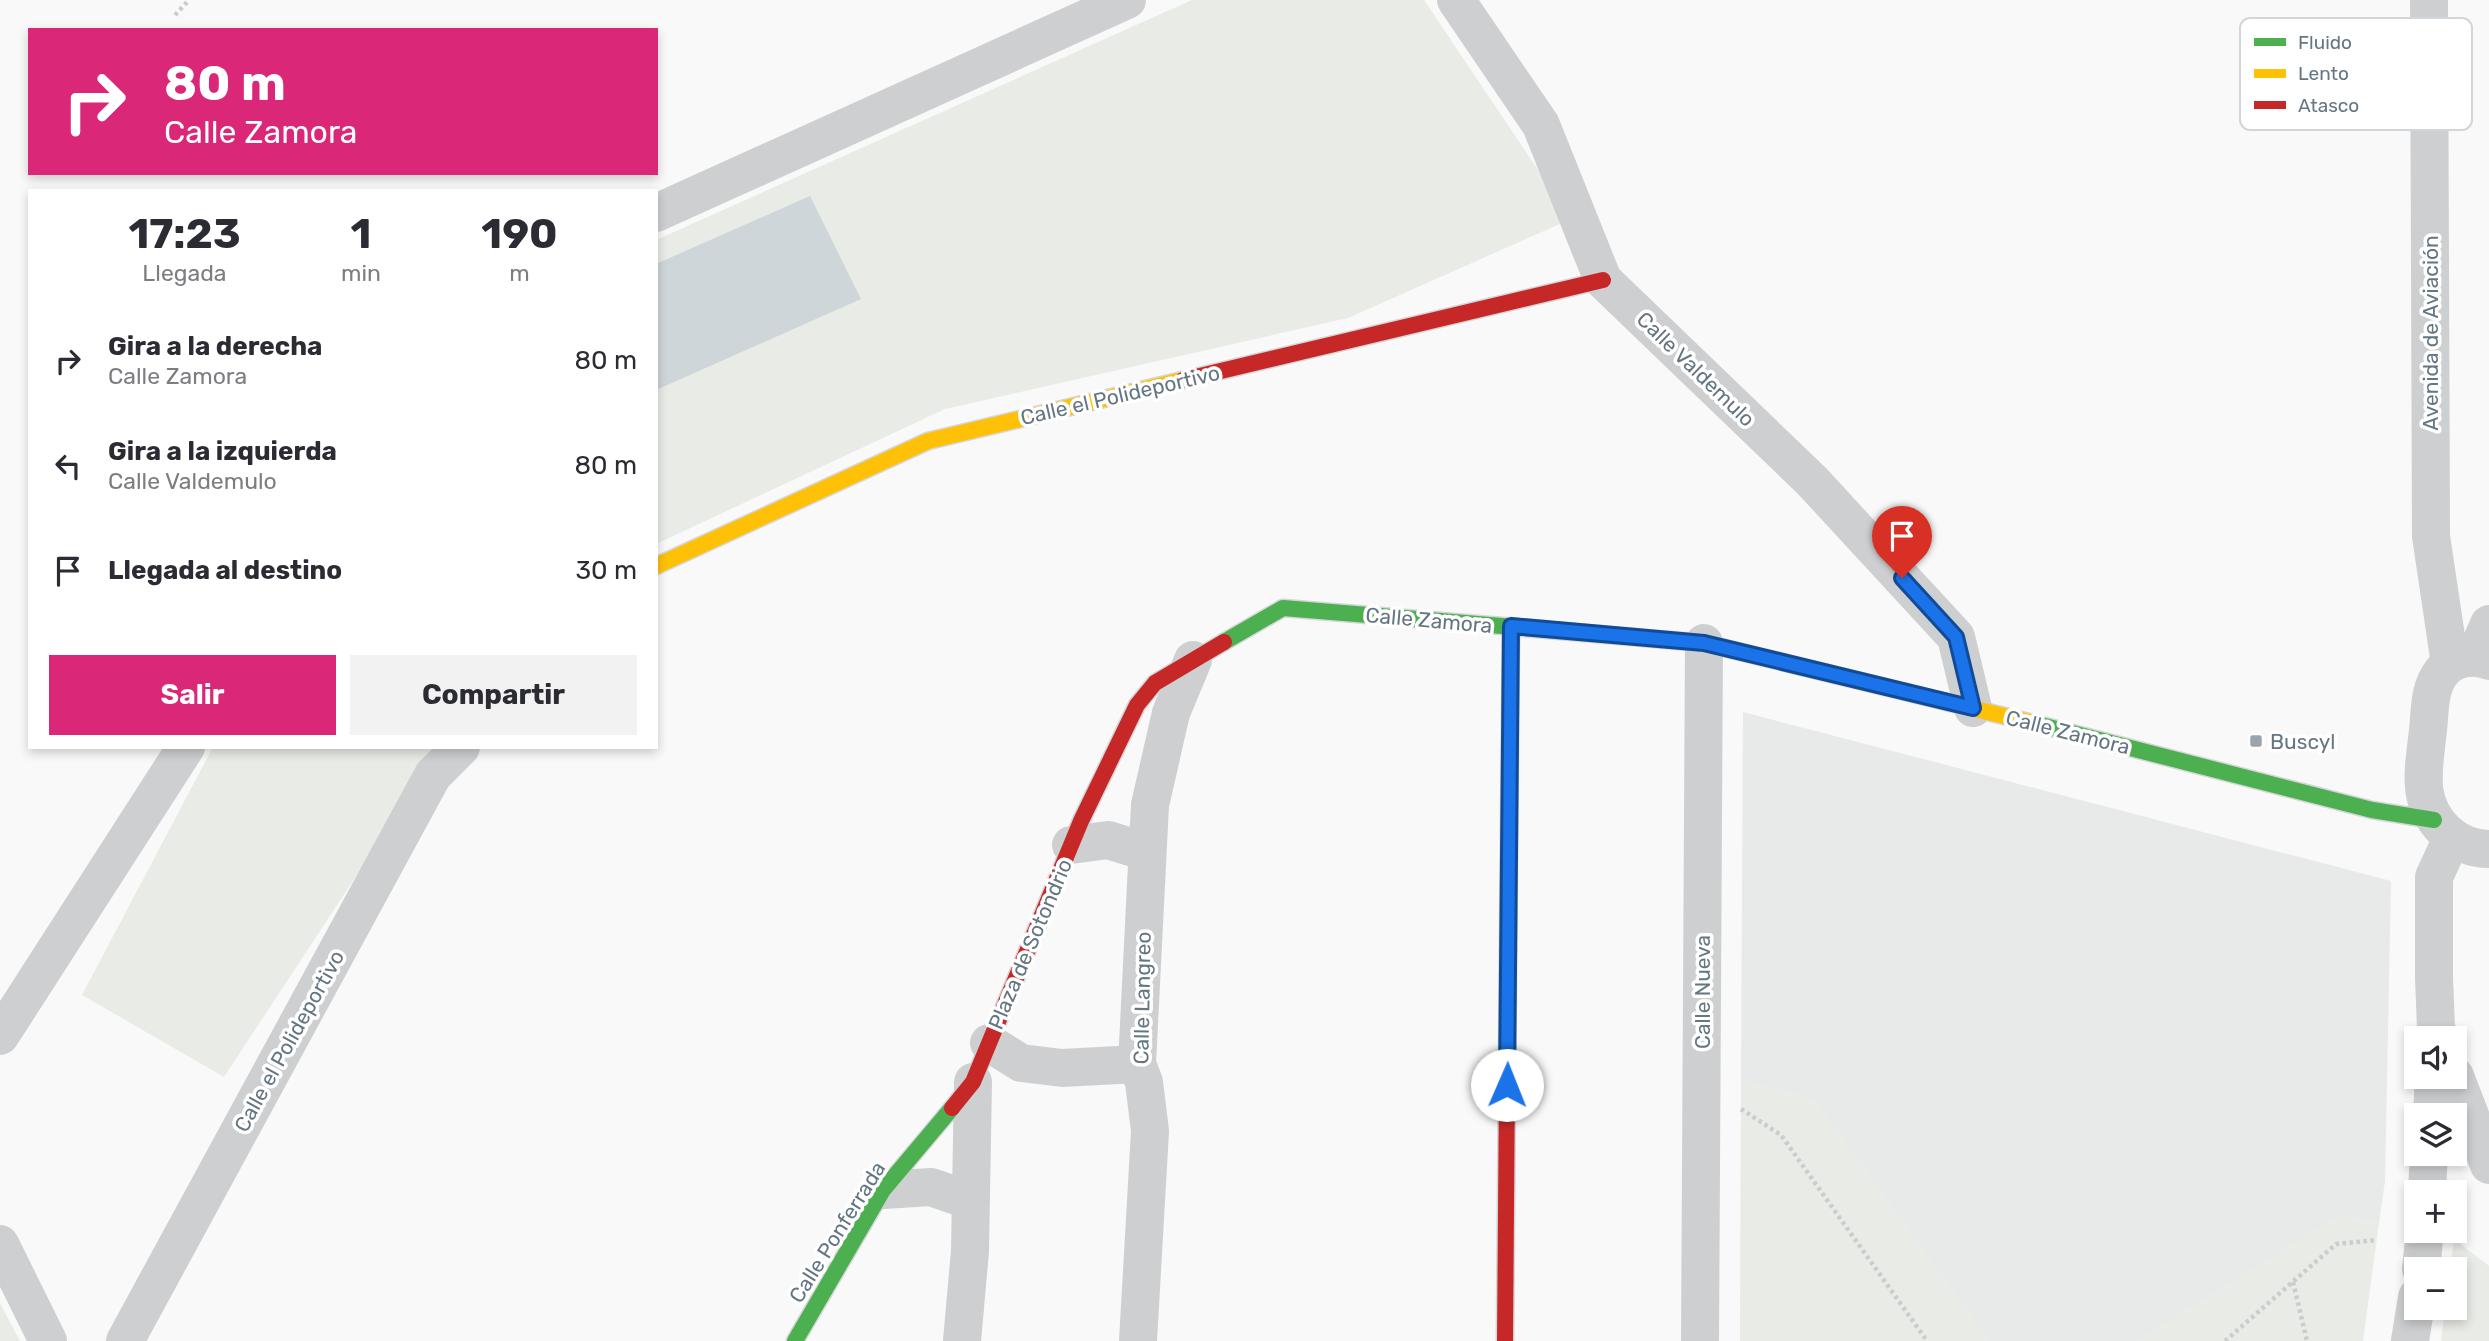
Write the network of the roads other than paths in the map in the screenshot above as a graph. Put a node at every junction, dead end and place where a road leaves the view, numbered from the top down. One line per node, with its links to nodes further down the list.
1 (1127, 0): 6 (street)
2 (1456, 0): 7 (street, Calle Valdemulo)
3 (2429, 0): 4 (street, Avenida de Aviación)
4 (2429, 18)
5 (2429, 130): 11 (street, Avenida de Aviación)
6 (658, 212)
7 (1603, 280): 8 (street, Calle el Polideportivo); 13 (street, Calle Valdemulo)
8 (658, 565)
9 (1511, 626): 10 (street, Calle Zamora); 12 (street, Calle Zamora); 38 (street)
10 (1704, 643): 13 (street, Calle Zamora); 39 (street, Calle Nueva)
11 (2476, 652): 16 (street)
12 (1192, 660): 19 (street, Plaza de Sotondrio); 21 (street, Calle Langreo)
13 (1973, 708): 17 (street, Calle Zamora)
14 (185, 749): 23 (street)
15 (459, 749): 34 (street, Calle el Polideportivo)
16 (2423, 779): 17 (street); 18 (street)
17 (2372, 810): 18 (street, Calle Zamora)
18 (2443, 829): 20 (street); 22 (street)
19 (1071, 845): 21 (street, Plaza de Sotondrio); 24 (street, Plaza de Sotondrio)
20 (2489, 849)
21 (1147, 852): 25 (street, Calle Langreo)
22 (2437, 1026)
23 (0, 1036)
24 (989, 1043): 25 (street, Plaza de Sotondrio); 26 (street, Plaza de Sotondrio)
25 (1137, 1064): 37 (street, Calle Langreo)
26 (972, 1082): 29 (street, Calle Ponferrada); 30 (street)
27 (2460, 1089): 28 (street)
28 (2489, 1165)
29 (883, 1190): 30 (street); 35 (street, Calle Ponferrada)
30 (971, 1201): 36 (street)
31 (0, 1244): 33 (street)
32 (2413, 1320): 40 (street)
33 (48, 1341)
34 (125, 1341)
35 (795, 1341)
36 (962, 1341)
37 (1138, 1341)
38 (1505, 1341)
39 (1700, 1341)
40 (2410, 1341)

